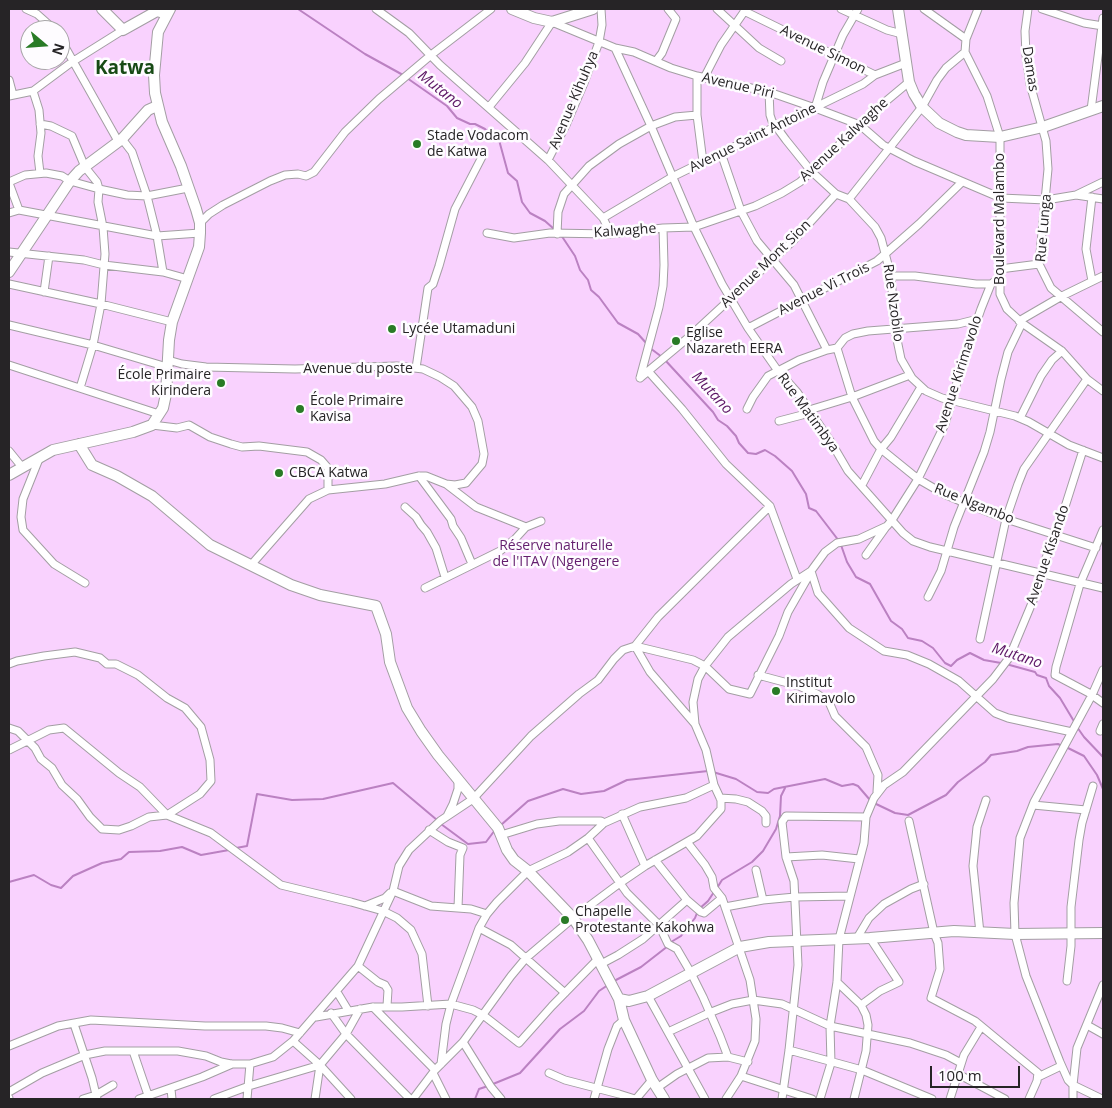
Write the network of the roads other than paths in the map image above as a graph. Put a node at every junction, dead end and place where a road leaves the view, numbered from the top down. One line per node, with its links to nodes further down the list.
1 (26, 9): 22 (street)
2 (102, 9): 26 (street)
3 (491, 9): 33 (street)
4 (512, 9): 23 (street)
5 (592, 9): 19 (street)
6 (602, 9): 29 (street, Avenue Kihuhya)
7 (668, 9): 35 (street)
8 (717, 9): 24 (street)
9 (842, 9): 20 (street)
10 (898, 9): 27 (street)
11 (924, 9): 28 (street)
12 (978, 9): 28 (street, Boulevard Malambo)
13 (1028, 9): 57 (street, Damas)
14 (1042, 9): 25 (street)
15 (156, 10): 18 (street); 26 (street)
16 (378, 10): 33 (street)
17 (745, 10): 24 (street); 32 (street, Avenue Simon)
18 (169, 11): 46 (street)
19 (577, 11): 23 (street)
20 (856, 12): 27 (street); 32 (street)
21 (1103, 18): 25 (street)
22 (43, 20)
23 (552, 22): 29 (street); 48 (street)
24 (734, 25): 36 (street); 40 (street)
25 (1103, 26): 51 (street)
26 (123, 30): 37 (street)
27 (902, 34): 38 (street)
28 (966, 39): 31 (street, Boulevard Malambo)
29 (599, 42): 30 (street); 63 (street, Avenue Kihuhya)
30 (615, 48): 35 (street, Avenue Piri); 55 (street, Rue Matimbya)
31 (965, 52): 50 (street); 58 (street, Boulevard Malambo)
32 (835, 55): 39 (street, Avenue Simon); 49 (street)
33 (431, 56): 48 (street); 91 (street)
34 (70, 58): 37 (street)
35 (656, 61): 40 (street, Avenue Piri)
36 (781, 61)
37 (72, 62): 43 (street); 59 (street)
38 (906, 63): 39 (street, Avenue Saint Antoine); 42 (street)
39 (875, 75): 49 (street, Avenue Saint Antoine)
40 (700, 77): 44 (street, Avenue Piri); 52 (street)
41 (9, 80): 45 (street)
42 (909, 82): 50 (street); 54 (street, Avenue Kalwaghe)
43 (33, 90): 45 (street); 53 (street)
44 (769, 92): 49 (street, Avenue Piri); 56 (street, Rue Nzobilo)
45 (11, 96)
46 (157, 106): 59 (street); 74 (street)
47 (1103, 106): 51 (street)
48 (489, 107): 63 (street)
49 (815, 108): 54 (street, Avenue Piri); 56 (street, Avenue Saint Antoine)
50 (922, 108): 58 (street); 60 (street)
51 (1091, 110): 57 (street)
52 (697, 115): 55 (street); 64 (street)
53 (40, 124): 65 (street); 67 (street)
54 (860, 125): 60 (street); 66 (street, Avenue Kalwaghe)
55 (651, 126): 68 (street, Rue Matimbya); 73 (street)
56 (776, 127): 61 (street, Avenue Saint Antoine); 66 (street, Rue Nzobilo)
57 (1043, 128): 58 (street); 83 (street, Rue Lunga)
58 (1000, 138): 80 (street, Boulevard Malambo)
59 (120, 140): 65 (street); 78 (street)
60 (890, 148): 71 (street); 81 (street)
61 (722, 153): 64 (street, Avenue Saint Antoine); 85 (street)
62 (483, 155): 132 (street)
63 (548, 160): 73 (street)
64 (703, 162): 68 (street, Avenue Saint Antoine)
65 (85, 167): 69 (street); 75 (street)
66 (811, 171): 76 (street, Rue Nzobilo); 85 (street, Avenue Kalwaghe)
67 (40, 173): 69 (street); 70 (street)
68 (672, 177): 88 (street, Avenue Saint Antoine); 90 (street, Rue Matimbya)
69 (70, 181): 75 (street); 87 (street)
70 (9, 182): 84 (street)
71 (962, 182): 80 (street); 99 (street, Avenue Vi Trois)
72 (1103, 182): 77 (street)
73 (573, 186): 88 (street); 94 (street)
74 (188, 188): 78 (street); 91 (street)
75 (99, 189): 78 (street); 89 (street)
76 (836, 194): 81 (street, Rue Nzobilo); 101 (street, Avenue Mont Sion)
77 (1076, 195): 79 (street); 83 (street)
78 (147, 196): 96 (street)
79 (1092, 197): 82 (street); 111 (street)
80 (1001, 198): 83 (street); 104 (street, Boulevard Malambo)
81 (849, 199): 99 (street, Rue Nzobilo)
82 (1103, 199)
83 (1046, 200): 102 (street, Rue Lunga)
84 (19, 210): 86 (street); 87 (street)
85 (741, 211): 90 (street, Avenue Kalwaghe); 101 (street)
86 (9, 213)
87 (47, 215): 89 (street); 98 (street)
88 (603, 218): 95 (street)
89 (103, 227): 96 (street); 103 (street)
90 (694, 227): 92 (street, Kalwaghe); 116 (street, Rue Matimbya)
91 (200, 228): 96 (street); 110 (street)
92 (663, 228): 95 (street, Kalwaghe); 133 (street, Avenue Mont Sion)
93 (487, 232): 94 (street, Kalwaghe)
94 (557, 234): 95 (street, Kalwaghe)
95 (611, 234)
96 (158, 236): 106 (street)
97 (9, 252): 98 (street)
98 (22, 252): 100 (street); 105 (street)
99 (886, 255): 107 (street, Rue Nzobilo); 117 (street, Avenue Vi Trois)
100 (50, 256): 103 (street); 114 (street)
101 (773, 260): 116 (street, Avenue Mont Sion); 117 (street)
102 (1039, 264): 104 (street); 115 (street, Rue Lunga)
103 (104, 265): 106 (street); 118 (street)
104 (1000, 269): 109 (street, Boulevard Malambo)
105 (9, 272)
106 (163, 272): 110 (street)
107 (891, 276): 113 (street); 124 (street, Rue Nzobilo)
108 (1103, 276): 111 (street)
109 (999, 278): 113 (street); 121 (street, Boulevard Malambo)
110 (188, 279): 120 (street)
111 (1092, 280): 115 (street)
112 (9, 284): 114 (street)
113 (991, 284): 119 (street, Avenue Kirimavolo)
114 (44, 292): 118 (street)
115 (1062, 296): 121 (street); 125 (street, Rue Lunga)
116 (730, 298): 123 (street, Rue Matimbya); 133 (street, Avenue Mont Sion)
117 (802, 300): 123 (street, Avenue Vi Trois); 128 (street)
118 (101, 304): 120 (street); 126 (street)
119 (978, 319): 124 (street); 141 (street, Avenue Kirimavolo)
120 (172, 322): 130 (street)
121 (1020, 322): 129 (street, Boulevard Malambo); 144 (street)
122 (9, 325): 126 (street, Avenue du poste)
123 (748, 328): 134 (street, Rue Matimbya)
124 (894, 330): 127 (street); 135 (street, Rue Nzobilo)
125 (1103, 332)
126 (93, 345): 130 (street, Avenue du poste); 138 (street)
127 (837, 348): 128 (street); 140 (street, Rue Ngambo)
128 (827, 350): 134 (street)
129 (1062, 351): 136 (street, Boulevard Malambo); 146 (street)
130 (167, 364): 132 (street, Avenue du poste); 145 (street)
131 (9, 365): 138 (street)
132 (416, 368): 160 (street, Avenue du poste)
133 (648, 371): 164 (street)
134 (778, 371): 142 (street); 143 (street, Rue Matimbya)
135 (910, 375): 137 (street, Rue Nzobilo); 140 (street)
136 (1087, 379): 139 (street, Boulevard Malambo); 149 (street)
137 (921, 387): 141 (street, Rue Nzobilo); 151 (street)
138 (80, 388): 145 (street)
139 (1103, 391)
140 (852, 397): 143 (street); 151 (street, Rue Ngambo)
141 (953, 401): 144 (street, Rue Nzobilo); 159 (street, Avenue Kirimavolo)
142 (747, 408)
143 (809, 410): 147 (street); 161 (street, Rue Matimbya)
144 (994, 411): 146 (street, Rue Nzobilo); 163 (street)
145 (159, 414): 148 (street)
146 (1020, 418): 149 (street, Rue Nzobilo)
147 (779, 421)
148 (152, 425): 150 (street); 162 (street)
149 (1048, 434): 152 (street, Rue Nzobilo); 166 (street)
150 (80, 444): 154 (street); 177 (street)
151 (881, 449): 159 (street, Rue Ngambo); 161 (street)
152 (1083, 450): 155 (street, Rue Nzobilo); 171 (street, Avenue Kisando)
153 (9, 452): 156 (street)
154 (39, 458): 156 (street); 182 (street)
155 (1103, 458)
156 (22, 467): 157 (street)
157 (9, 476)
158 (419, 476): 160 (street); 162 (street); 175 (street)
159 (918, 479): 163 (street, Rue Ngambo); 168 (street, Avenue Kirimavolo)
160 (446, 484): 169 (street)
161 (862, 485): 168 (street, Rue Matimbya)
162 (328, 490): 177 (street)
163 (965, 503): 166 (street, Rue Ngambo); 173 (street)
164 (770, 506): 181 (street); 188 (street)
165 (405, 507): 180 (street)
166 (1006, 519): 171 (street, Rue Ngambo); 176 (street)
167 (541, 521): 169 (street)
168 (889, 523): 173 (street, Rue Matimbya); 174 (street, Avenue Kirimavolo); 178 (street)
169 (526, 527): 175 (street)
170 (1103, 530): 172 (street)
171 (1054, 534): 172 (street, Rue Ngambo); 179 (street, Avenue Kisando)
172 (1096, 548): 183 (street)
173 (948, 551): 176 (street, Rue Matimbya); 186 (street)
174 (866, 555)
175 (472, 564): 180 (street)
176 (995, 564): 179 (street, Rue Matimbya); 187 (street)
177 (251, 565): 201 (street)
178 (811, 571): 181 (street); 192 (street); 193 (street)
179 (1041, 574): 183 (street, Rue Matimbya); 193 (street, Avenue Kisando)
180 (445, 577): 184 (street)
181 (798, 579): 190 (street)
182 (85, 583)
183 (1080, 584): 185 (street, Rue Matimbya); 194 (street)
184 (426, 588)
185 (1103, 588)
186 (928, 597)
187 (980, 639)
188 (635, 646): 190 (street); 196 (street); 206 (street)
189 (9, 664): 211 (street)
190 (705, 666): 192 (street); 196 (street)
191 (1103, 670): 194 (street)
192 (758, 675): 204 (street)
193 (975, 695): 198 (street); 204 (street)
194 (1092, 695): 195 (street); 198 (street)
195 (1103, 702)
196 (694, 724): 202 (street)
197 (9, 728): 199 (street)
198 (1072, 732): 208 (street)
199 (27, 740): 200 (street); 211 (street); 211 (street)
200 (9, 750)
201 (458, 778): 206 (street); 213 (street)
202 (714, 785): 205 (street); 210 (street)
203 (1093, 786): 209 (street)
204 (876, 796): 212 (street)
205 (720, 798): 216 (street); 220 (street)
206 (473, 799): 213 (street); 218 (street)
207 (986, 800): 245 (street)
208 (1033, 805): 209 (street); 247 (street)
209 (1086, 810): 243 (street)
210 (622, 814): 215 (street); 224 (street)
211 (167, 815): 235 (street)
212 (866, 817): 221 (street); 222 (street)
213 (443, 819): 217 (street)
214 (909, 821): 228 (street)
215 (604, 823): 218 (street); 219 (street)
216 (766, 823)
217 (431, 829): 229 (street); 237 (street)
218 (498, 830): 226 (street)
219 (588, 838): 226 (street); 227 (street)
220 (687, 842): 223 (street); 230 (street)
221 (786, 857): 222 (street); 232 (street)
222 (859, 859): 231 (street)
223 (655, 860): 224 (street); 233 (street)
224 (645, 866): 227 (street)
225 (756, 870): 234 (street)
226 (528, 871): 239 (street); 240 (street)
227 (620, 883): 240 (street); 241 (street)
228 (924, 884): 244 (street); 248 (street)
229 (392, 891): 235 (street); 237 (street); 238 (street)
230 (718, 893): 233 (street); 236 (street)
231 (850, 896): 232 (street); 250 (street)
232 (795, 897): 234 (street); 251 (street)
233 (687, 900): 241 (street)
234 (763, 900): 236 (street)
235 (364, 906): 238 (street)
236 (725, 907): 252 (street)
237 (458, 908): 239 (street)
238 (383, 911): 255 (street); 268 (street)
239 (487, 914): 242 (street)
240 (573, 918): 253 (street); 254 (street)
241 (659, 925): 254 (street); 256 (street)
242 (479, 928): 253 (street); 265 (street)
243 (1072, 932): 246 (street); 247 (street); 257 (street)
244 (934, 933): 245 (street); 249 (street); 281 (street)
245 (980, 933): 247 (street)
246 (1103, 933)
247 (1015, 934): 301 (street)
248 (857, 938): 249 (street); 250 (street)
249 (870, 938): 266 (street)
250 (839, 939): 251 (street); 258 (street)
251 (797, 942): 252 (street); 272 (street)
252 (740, 947): 256 (street); 264 (street)
253 (526, 958): 261 (street); 275 (street)
254 (600, 961): 261 (street); 263 (street)
255 (358, 966): 260 (street); 267 (street)
256 (692, 973): 262 (street); 274 (street)
257 (1067, 981)
258 (837, 982): 266 (street); 280 (street)
259 (1103, 986): 279 (street)
260 (337, 992): 271 (street); 276 (street)
261 (565, 993): 275 (street)
262 (648, 996): 263 (street); 282 (street)
263 (619, 999): 277 (street)
264 (753, 1000): 272 (street); 274 (street); 294 (street)
265 (451, 1004): 268 (street); 275 (street); 299 (street)
266 (861, 1005): 285 (street)
267 (387, 1006): 268 (street); 269 (street)
268 (428, 1006)
269 (373, 1007): 270 (street); 304 (street)
270 (360, 1009): 271 (street); 284 (street)
271 (348, 1010): 273 (street)
272 (793, 1010): 280 (street); 290 (street)
273 (331, 1013): 276 (street); 284 (street)
274 (709, 1013): 282 (street); 293 (street)
275 (482, 1015): 288 (street)
276 (316, 1017): 283 (street)
277 (624, 1020): 309 (street); 314 (street)
278 (74, 1024): 283 (street); 289 (street); 292 (street)
279 (1087, 1025): 286 (street); 311 (street)
280 (830, 1026): 285 (street); 295 (street)
281 (982, 1026): 296 (street); 308 (street)
282 (668, 1032): 302 (street)
283 (300, 1033): 287 (street)
284 (346, 1034): 300 (street); 327 (street)
285 (868, 1034): 296 (street); 303 (street)
286 (1103, 1034)
287 (294, 1042): 298 (street); 300 (street)
288 (463, 1042): 299 (street); 329 (street)
289 (9, 1046)
290 (789, 1050): 295 (street); 315 (street)
291 (133, 1052): 292 (street); 297 (street); 317 (street)
292 (85, 1055): 316 (street); 319 (street)
293 (728, 1057): 294 (street); 302 (street)
294 (748, 1062): 307 (street)
295 (831, 1062): 303 (street); 337 (street)
296 (961, 1063): 306 (street)
297 (232, 1064): 298 (street); 313 (street)
298 (250, 1064): 312 (street)
299 (441, 1064): 304 (street)
300 (320, 1065): 312 (street); 325 (street); 326 (street)
301 (1062, 1066): 308 (street); 311 (street)
302 (687, 1069): 309 (street); 333 (street)
303 (862, 1070): 338 (street); 339 (street)
304 (434, 1071): 327 (street); 328 (street)
305 (549, 1073): 314 (street)
306 (958, 1074): 340 (street); 341 (street)
307 (741, 1076): 315 (street); 334 (street)
308 (1038, 1077): 342 (street)
309 (654, 1084): 331 (street); 332 (street)
310 (113, 1085): 319 (street)
311 (1072, 1085): 343 (street); 344 (street)
312 (249, 1086): 323 (street); 324 (street)
313 (171, 1089): 317 (street); 322 (street)
314 (598, 1089): 330 (street); 331 (street)
315 (783, 1090): 335 (street); 336 (street)
316 (9, 1092)
317 (148, 1095): 321 (street)
318 (1103, 1095): 344 (street)
319 (97, 1097): 320 (street)
320 (83, 1099)
321 (139, 1099)
322 (172, 1099)
323 (214, 1099)
324 (247, 1099)
325 (315, 1099)
326 (351, 1099)
327 (411, 1099)
328 (446, 1099)
329 (501, 1099)
330 (594, 1099)
331 (636, 1099)
332 (664, 1099)
333 (706, 1099)
334 (726, 1099)
335 (782, 1099)
336 (812, 1099)
337 (820, 1099)
338 (854, 1099)
339 (932, 1099)
340 (950, 1099)
341 (1005, 1099)
342 (1029, 1099)
343 (1073, 1099)
344 (1102, 1099)

